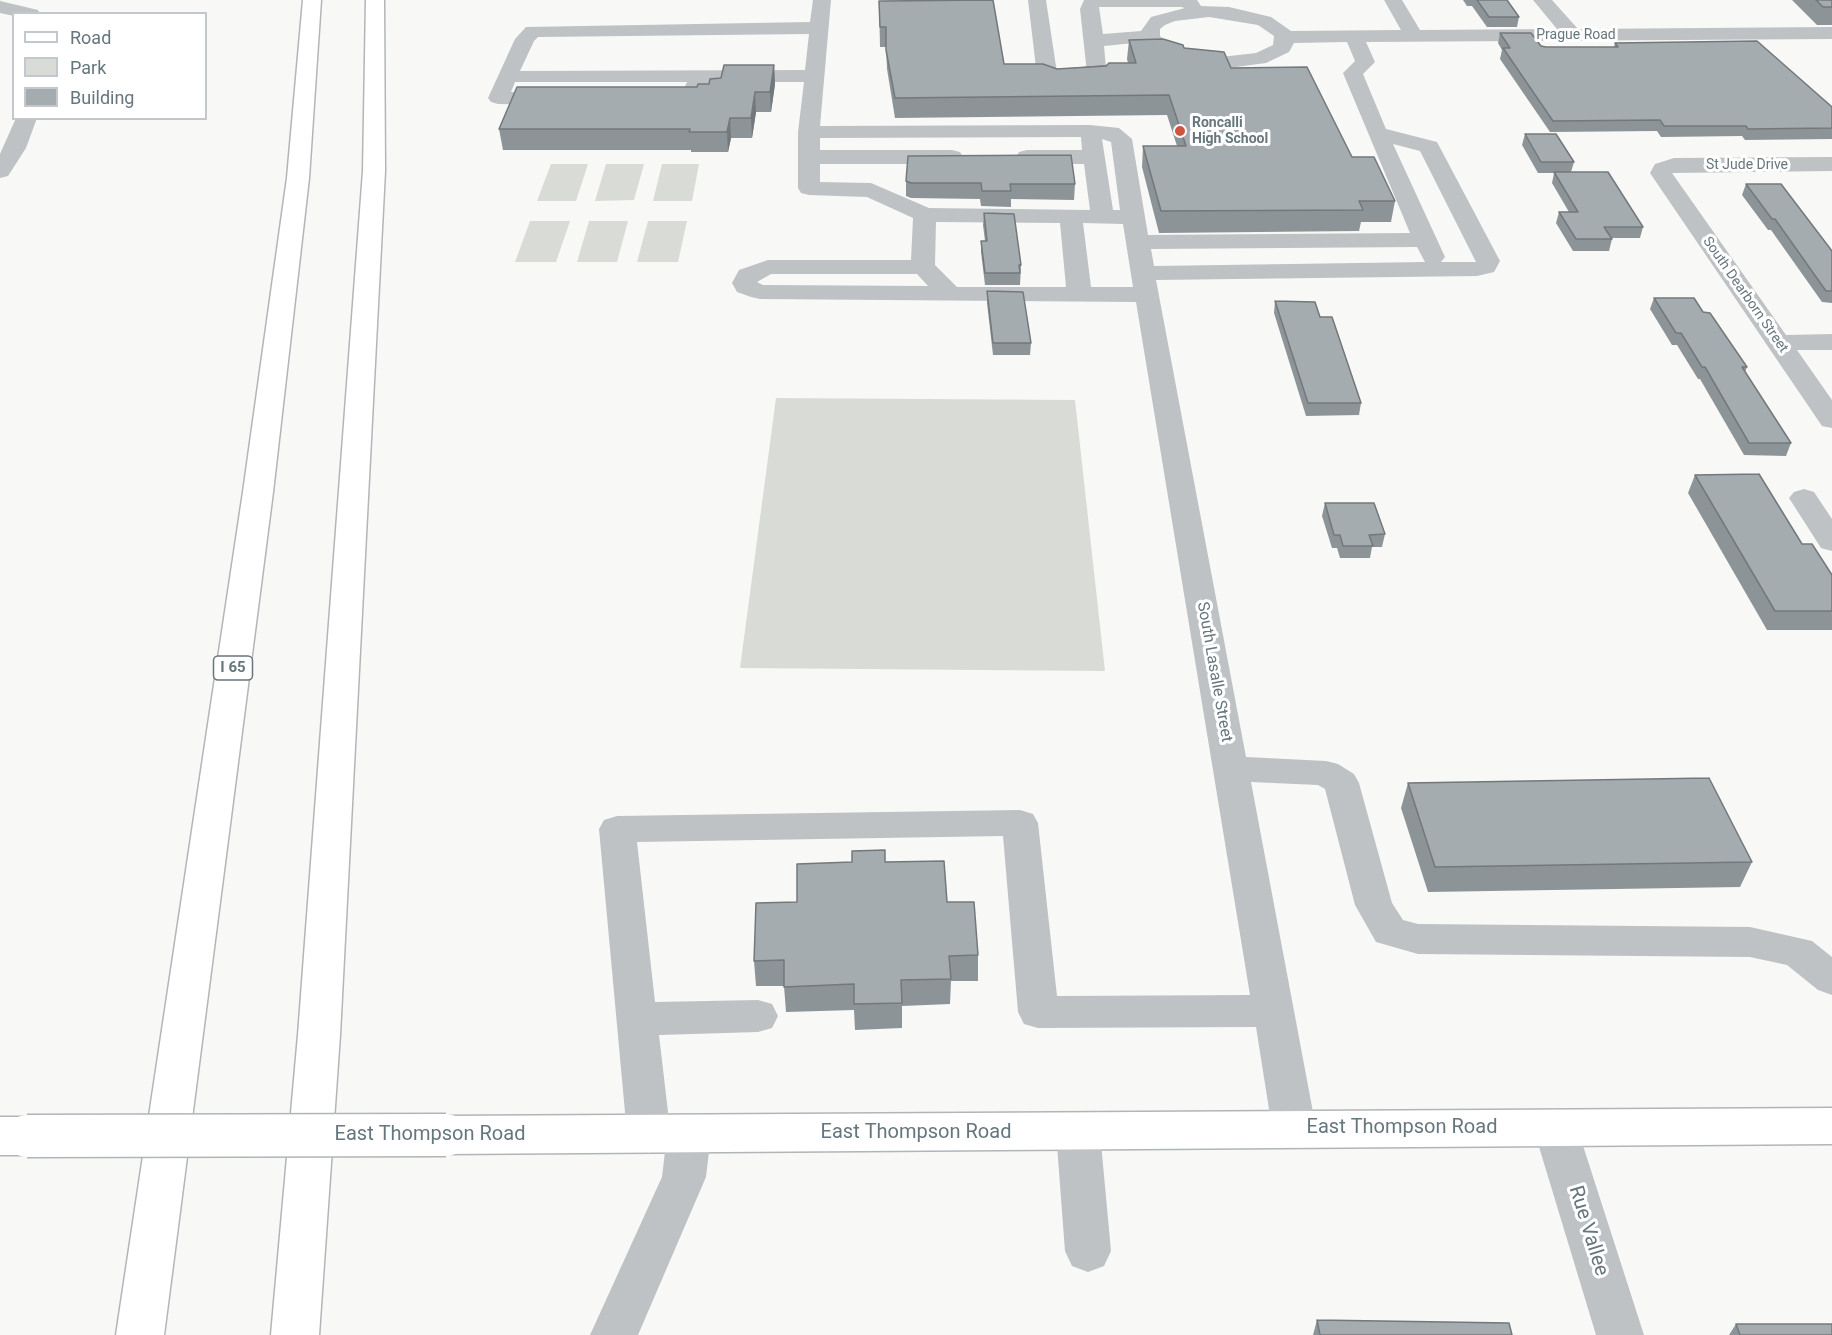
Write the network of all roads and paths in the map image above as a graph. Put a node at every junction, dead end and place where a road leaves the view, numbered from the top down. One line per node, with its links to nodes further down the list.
1 (312, 0): 63 (main road, I 65)
2 (375, 0): 64 (main road)
3 (822, 0): 12 (street)
4 (1037, 0): 20 (street)
5 (1393, 0): 18 (street)
6 (1542, 0): 15 (street)
7 (1184, 1): 8 (street); 10 (street); 20 (street)
8 (1247, 5): 10 (street); 19 (street)
9 (0, 7): 11 (street)
10 (1209, 11): 16 (street)
11 (22, 12)
12 (819, 28): 13 (street); 23 (street)
13 (759, 29): 22 (street); 24 (street)
14 (1832, 33): 15 (street, Prague Road)
15 (1573, 35): 18 (street, Prague Road)
16 (1150, 36): 19 (street); 20 (street)
17 (1354, 36): 18 (street, Prague Road); 19 (street, Prague Road); 30 (street)
18 (1415, 36)
19 (1286, 40)
20 (1094, 41)
21 (708, 76): 22 (street); 24 (street); 25 (street)
22 (752, 76): 23 (street)
23 (814, 76): 29 (street)
24 (508, 77): 26 (street)
25 (637, 98)
26 (579, 99)
27 (26, 120): 37 (street)
28 (1090, 130): 29 (street); 34 (street); 41 (street)
29 (809, 132): 31 (street)
30 (1377, 134): 40 (street); 43 (street)
31 (809, 157): 32 (street); 38 (street)
32 (975, 157)
33 (1010, 157): 34 (street)
34 (1094, 157): 41 (street)
35 (1832, 164): 36 (street, St Jude Drive)
36 (1663, 169): 47 (street, South Dearborn Street)
37 (0, 171)
38 (925, 215): 39 (street); 42 (street)
39 (1071, 216): 41 (street); 45 (street)
40 (1425, 240): 41 (street); 43 (street)
41 (1133, 249): 43 (street); 45 (street); 51 (street, South Lasalle Street)
42 (923, 267): 44 (street); 44 (street)
43 (1438, 270)
44 (950, 294): 45 (street)
45 (1079, 295)
46 (1832, 342): 47 (street)
47 (1778, 343): 48 (street, South Dearborn Street)
48 (1832, 420)
49 (1804, 498): 50 (street)
50 (1832, 542)
51 (1231, 769): 52 (street); 53 (street, South Lasalle Street)
52 (1832, 979)
53 (1273, 1011): 55 (street); 58 (street, South Lasalle Street)
54 (758, 1016): 55 (street)
55 (637, 1019): 60 (street)
56 (1832, 1126): 57 (main road, East Thompson Road)
57 (1555, 1127): 58 (main road, East Thompson Road); 66 (street, Rue Vallee)
58 (1294, 1128): 59 (main road, East Thompson Road)
59 (1078, 1132): 60 (main road, East Thompson Road); 62 (street)
60 (669, 1134): 61 (main road, East Thompson Road, bridge); 65 (street)
61 (14, 1136)
62 (1088, 1251)
63 (140, 1335)
64 (295, 1335)
65 (614, 1335)
66 (1620, 1335)

